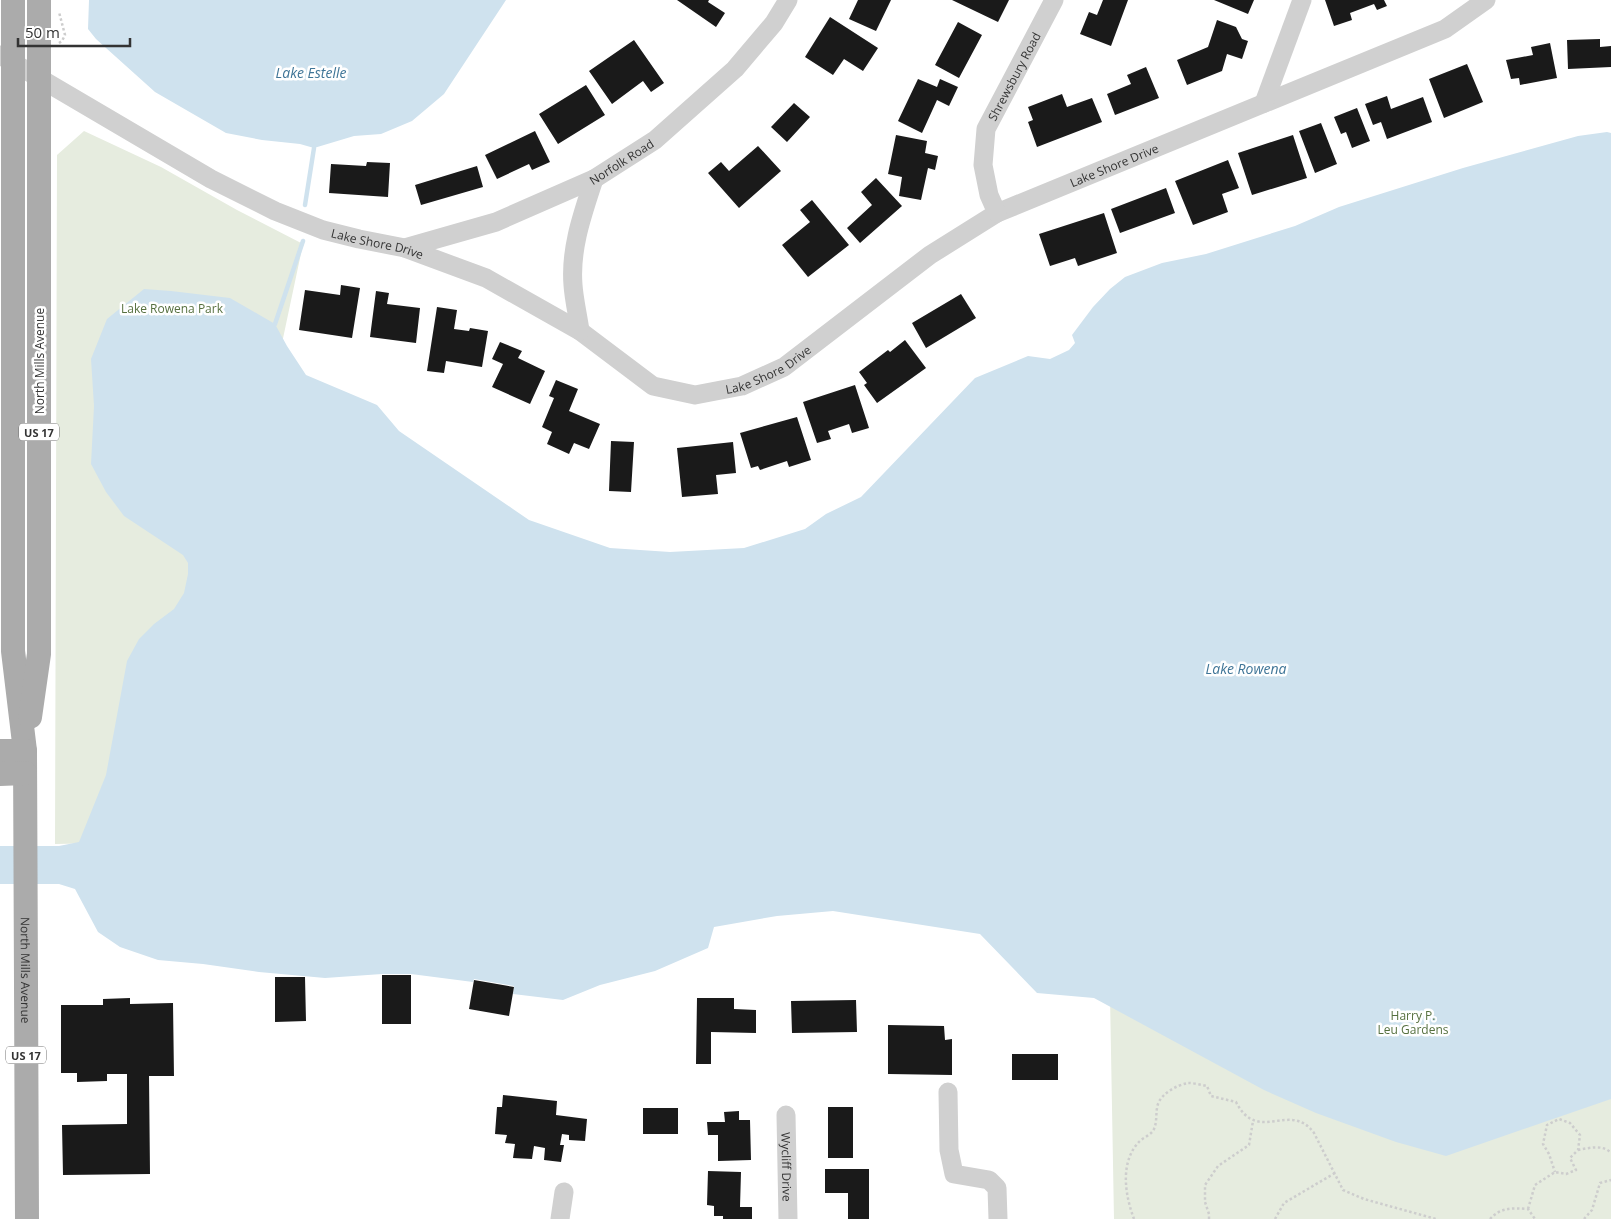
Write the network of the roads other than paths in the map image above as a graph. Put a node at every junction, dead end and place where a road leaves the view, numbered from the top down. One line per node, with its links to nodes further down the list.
1 (13, 0): 7 (main road, North Mills Avenue / US 17)
2 (39, 0): 8 (main road, North Mills Avenue / US 17)
3 (788, 0): 10 (street, Norfolk Road)
4 (1054, 0): 11 (street, Shrewsbury Road)
5 (1302, 0): 9 (street)
6 (1486, 0): 9 (street, Lake Shore Drive)
7 (7, 58): 8 (street, Lake Shore Drive); 15 (main road, North Mills Avenue / US 17)
8 (39, 77): 12 (street, Lake Shore Drive); 15 (main road, North Mills Avenue / US 17)
9 (1264, 103): 11 (street, Lake Shore Drive)
10 (594, 179): 12 (street, Norfolk Road); 13 (street)
11 (997, 213): 13 (street, Lake Shore Drive)
12 (405, 248): 13 (street, Lake Shore Drive)
13 (580, 331)
14 (0, 751): 15 (main road)
15 (25, 762): 16 (main road); 20 (main road, North Mills Avenue / US 17)
16 (0, 774)
17 (948, 1092): 23 (street)
18 (786, 1115): 22 (street, Wycliff Drive)
19 (564, 1192): 21 (street)
20 (27, 1219)
21 (560, 1219)
22 (788, 1219)
23 (998, 1219)

